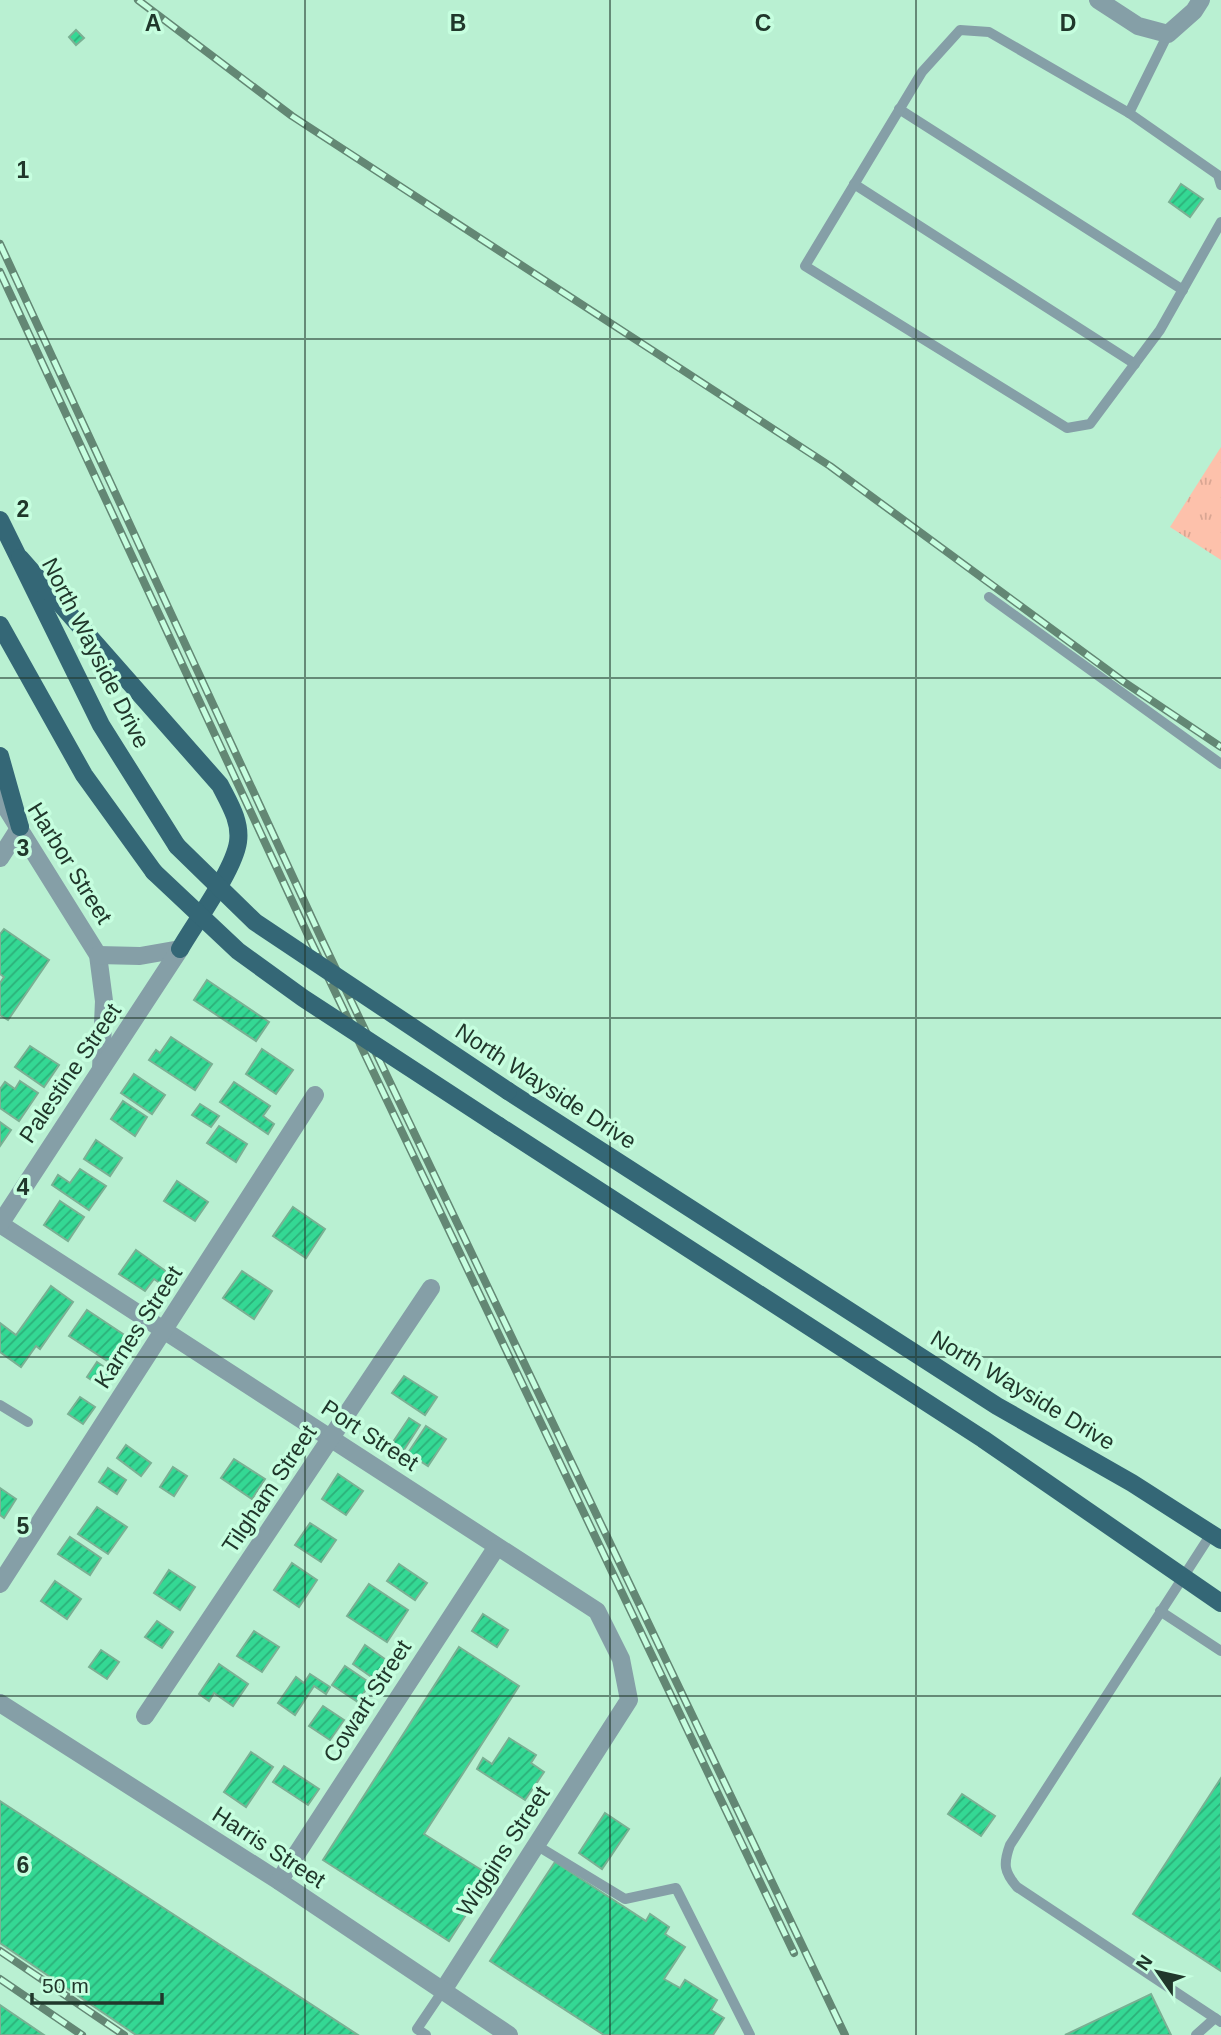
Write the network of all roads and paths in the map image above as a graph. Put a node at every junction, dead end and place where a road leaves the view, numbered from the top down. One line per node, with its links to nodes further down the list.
1 (1098, 0): 3 (street)
2 (1201, 0): 3 (street)
3 (1174, 29): 5 (lane)
4 (899, 109): 5 (lane); 6 (lane); 9 (lane)
5 (1129, 113): 7 (lane)
6 (855, 184): 10 (lane); 10 (lane)
7 (1221, 185)
8 (1221, 222): 9 (lane)
9 (1183, 290): 10 (lane)
10 (1135, 364)
11 (0, 520): 12 (main road, North Wayside Drive)
12 (20, 558): 20 (main road); 30 (main road, North Wayside Drive, bridge)
13 (989, 597): 16 (lane)
14 (0, 625): 32 (main road, bridge)
15 (0, 756): 18 (main road)
16 (1221, 764)
17 (0, 798): 18 (street, Harbor Street)
18 (20, 827): 19 (street); 21 (street, Harbor Street)
19 (0, 858)
20 (180, 949): 21 (street, Harbor Street); 22 (street, Palestine Street)
21 (97, 955): 22 (street)
22 (101, 1069): 24 (street, Palestine Street)
23 (315, 1095): 26 (street, Karnes Street)
24 (0, 1224): 26 (street, Port Street)
25 (431, 1288): 29 (street, Tilgham Street)
26 (165, 1331): 29 (street, Port Street); 33 (street, Karnes Street)
27 (0, 1405): 28 (lane)
28 (28, 1422)
29 (332, 1439): 31 (street, Port Street); 38 (street, Tilgham Street)
30 (1216, 1537): 32 (lane)
31 (496, 1548): 39 (street, Port Street); 41 (street, Cowart Street)
32 (1182, 1578): 34 (main road); 35 (lane)
33 (0, 1584)
34 (1221, 1603)
35 (1160, 1611): 36 (lane); 43 (lane)
36 (1221, 1651)
37 (0, 1703): 41 (street, Harris Street)
38 (145, 1716)
39 (606, 1737): 40 (street, Wiggins Street)
40 (537, 1845): 42 (street, Wiggins Street); 46 (lane)
41 (279, 1881): 42 (street, Harris Street)
42 (442, 1992): 44 (lane); 45 (street, Harris Street)
43 (1218, 2020): 47 (lane)
44 (426, 2035)
45 (509, 2035)
46 (750, 2035)
47 (1196, 2035)

